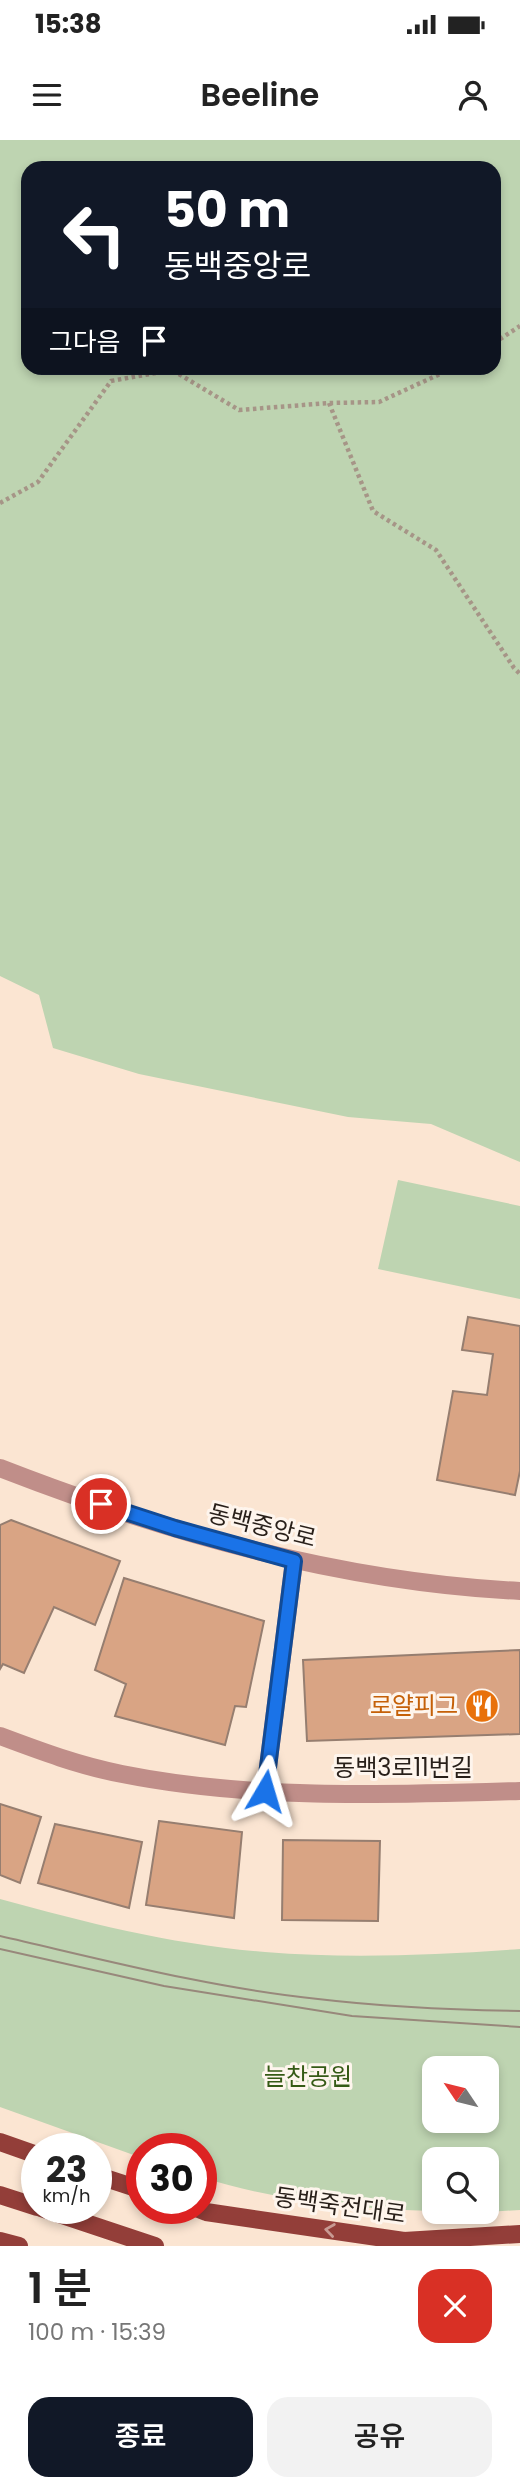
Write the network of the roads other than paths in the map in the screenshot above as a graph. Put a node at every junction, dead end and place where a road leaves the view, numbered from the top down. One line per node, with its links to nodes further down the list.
1 (0, 1468): 2 (street, 동백중앙로)
2 (294, 1561): 3 (street, 동백중앙로); 5 (street)
3 (520, 1591)
4 (0, 1736): 5 (street, 동백3로11번길)
5 (265, 1791): 6 (street, 동백3로11번길)
6 (520, 1791)
7 (0, 2142): 8 (main road)
8 (21, 2149)
9 (0, 2195): 10 (main road)
10 (21, 2202)
11 (217, 2214): 13 (main road, 동백죽전대로, one-way to 11)
12 (88, 2224): 14 (main road)
13 (520, 2234)
14 (155, 2246)

